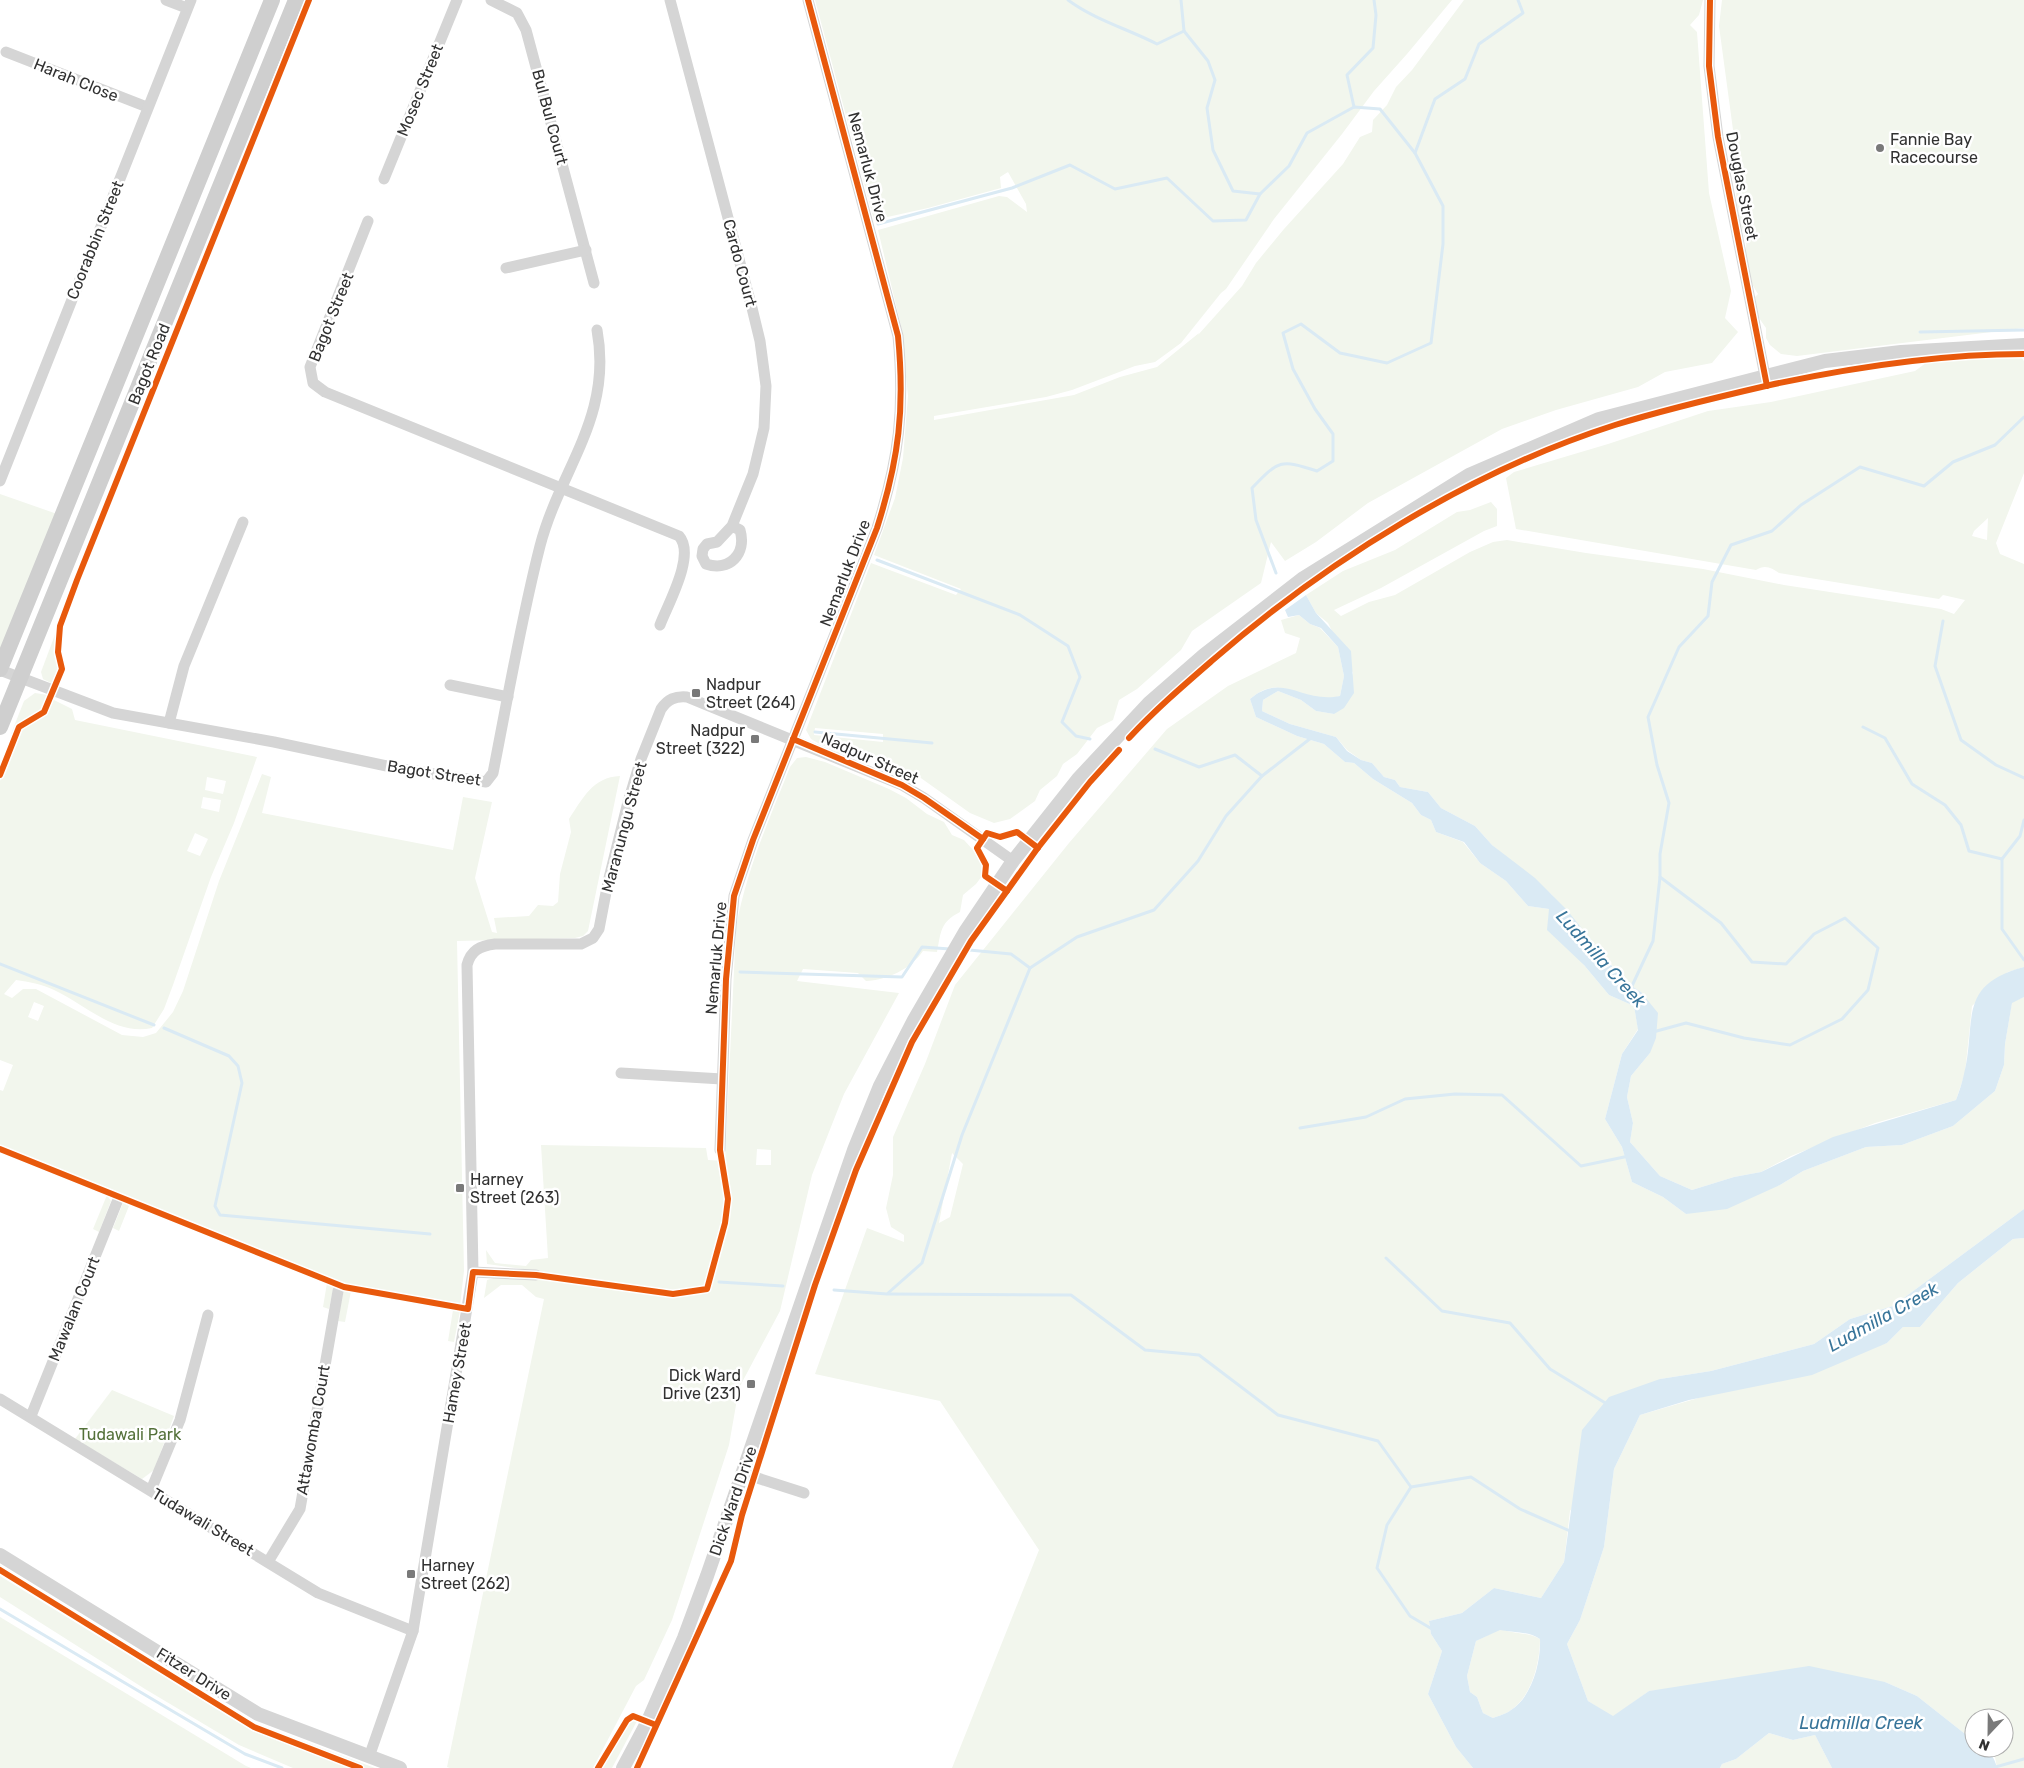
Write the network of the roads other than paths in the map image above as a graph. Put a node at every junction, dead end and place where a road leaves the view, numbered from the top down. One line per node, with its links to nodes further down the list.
1 (166, 0): 9 (street)
2 (272, 0): 25 (main road, Bagot Road)
3 (296, 0): 26 (main road, Bagot Road)
4 (457, 0): 12 (street, Mosec Street)
5 (491, 0): 14 (street, Bul Bul Court)
6 (670, 0): 23 (street, Cardo Court)
7 (808, 0): 31 (street, Nemarluk Drive)
8 (1710, 0): 19 (street, Douglas Street)
9 (189, 4): 11 (street, Coorabbin Street)
10 (6, 52): 11 (street, Harah Close)
11 (147, 108): 20 (street, Coorabbin Street)
12 (384, 179)
13 (368, 221): 21 (street, Bagot Street)
14 (586, 250): 15 (street); 16 (street, Bul Bul Court)
15 (506, 268)
16 (594, 284)
17 (597, 330): 21 (street, Bagot Street)
18 (2024, 345): 19 (street, Dick Ward Drive)
19 (1765, 376): 32 (street, Dick Ward Drive)
20 (0, 481)
21 (563, 488): 24 (street, Bagot Street); 28 (street, Bagot Street)
22 (243, 522): 29 (street)
23 (732, 526)
24 (660, 625)
25 (0, 669): 26 (street, Bagot Street)
26 (20, 677): 29 (street, Bagot Street); 30 (main road, Bagot Road)
27 (450, 685): 28 (street)
28 (508, 697): 29 (street, Bagot Street)
29 (170, 723)
30 (0, 727)
31 (793, 739): 32 (street, Nadpur Street); 33 (street, Maranungu Street); 35 (street, Nemarluk Drive)
32 (1013, 860): 44 (street, Dick Ward Drive)
33 (474, 951): 38 (street, Hamey Street)
34 (620, 1074): 35 (street)
35 (722, 1079): 36 (street, Nemarluk Drive)
36 (720, 1150)
37 (117, 1202): 43 (street, Mawalan Court)
38 (473, 1272): 39 (street); 49 (street, Hamey Street)
39 (536, 1275)
40 (338, 1291): 48 (street, Attawomba Court)
41 (208, 1315): 45 (street)
42 (0, 1399): 43 (street, Tudawali Street)
43 (31, 1416): 45 (street, Tudawali Street)
44 (742, 1473): 46 (street); 52 (street, Dick Ward Drive)
45 (150, 1490): 48 (street, Tudawali Street)
46 (804, 1493)
47 (0, 1555): 50 (street, Fitzer Drive)
48 (268, 1562): 49 (street, Tudawali Street)
49 (413, 1631): 50 (street, Hamey Street)
50 (369, 1757): 51 (street, Fitzer Drive)
51 (400, 1768)
52 (623, 1768)

